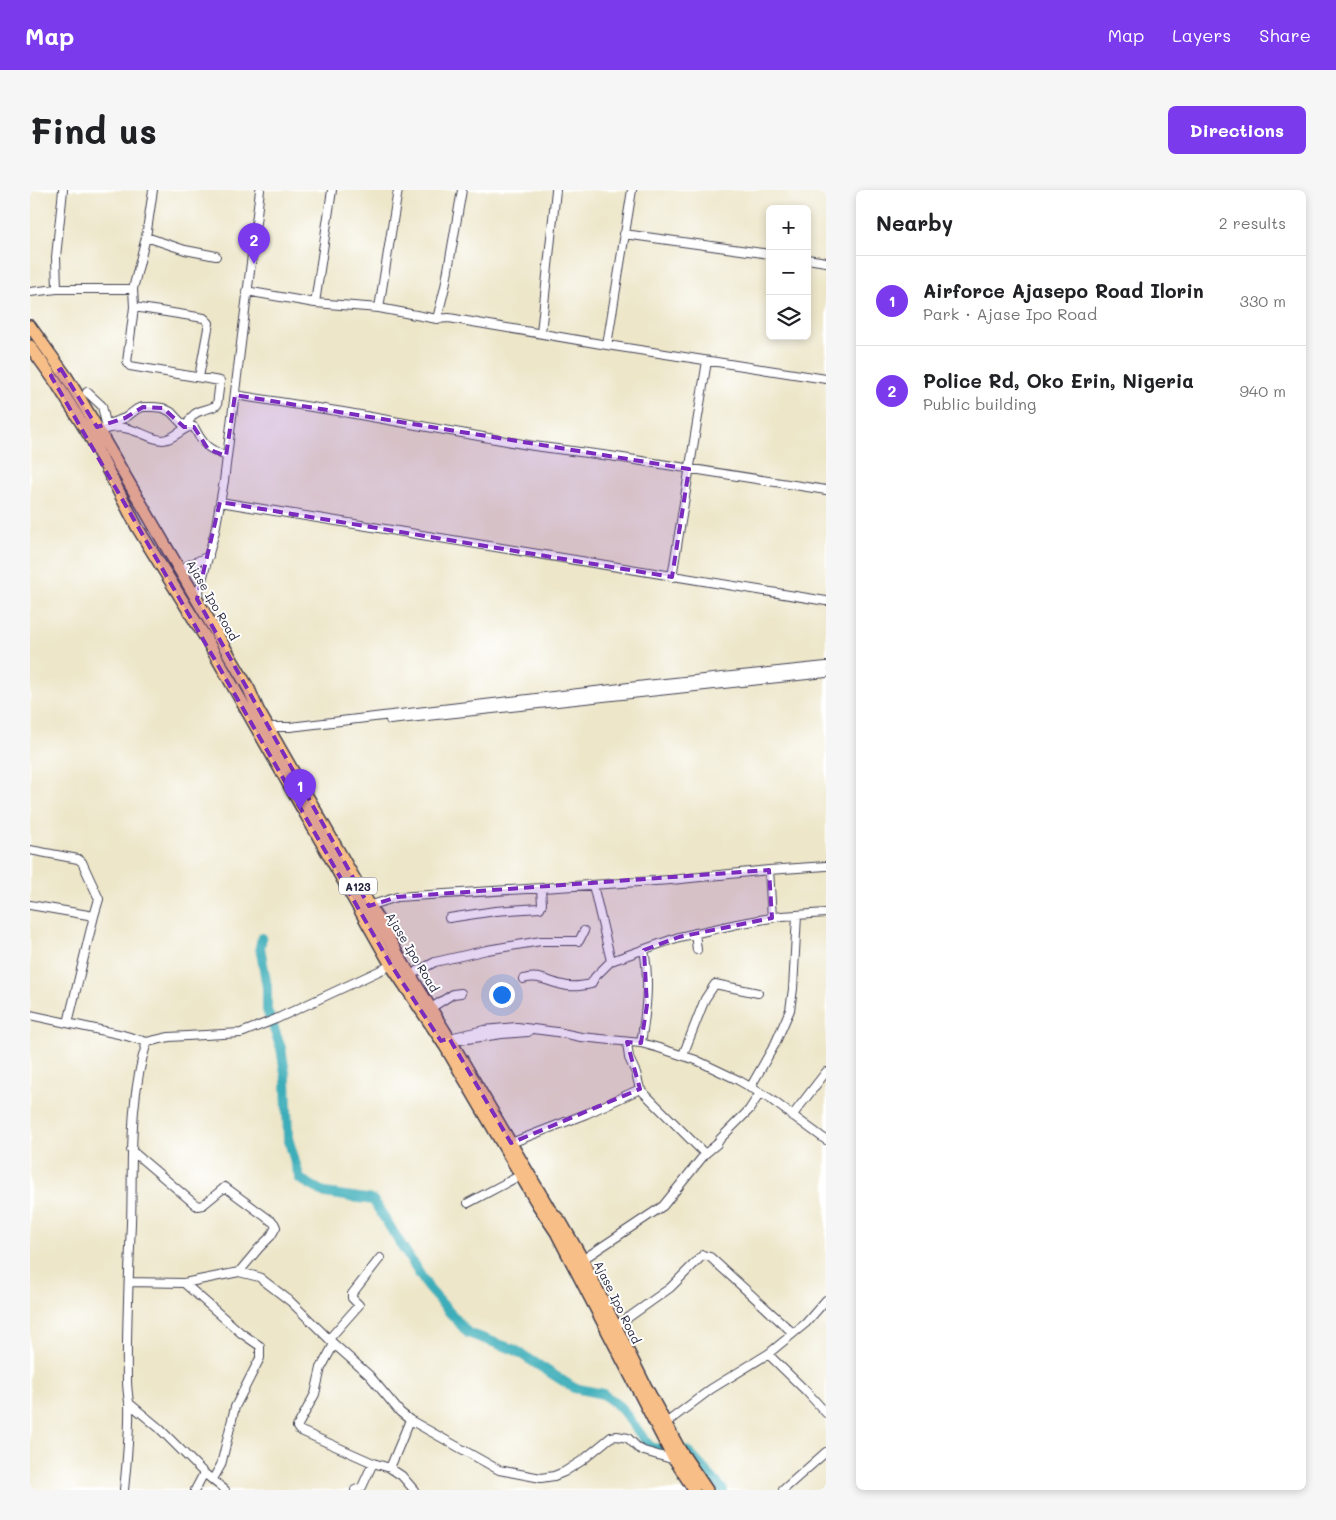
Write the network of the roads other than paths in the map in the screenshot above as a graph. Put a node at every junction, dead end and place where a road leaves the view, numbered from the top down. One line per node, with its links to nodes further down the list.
1 (63, 190): 15 (street)
2 (153, 190): 10 (street)
3 (260, 190): 17 (street)
4 (332, 190): 19 (street)
5 (398, 190): 21 (street)
6 (462, 190): 22 (street)
7 (556, 190): 24 (street)
8 (632, 190): 9 (street)
9 (624, 234): 11 (street); 26 (street)
10 (146, 238): 12 (street); 16 (street)
11 (766, 253)
12 (216, 256)
13 (811, 260): 14 (street)
14 (826, 262)
15 (57, 289): 16 (street); 18 (street)
16 (133, 289): 20 (street)
17 (246, 291): 19 (street); 33 (street)
18 (30, 292)
19 (314, 303): 21 (street)
20 (134, 307): 30 (street); 30 (street)
21 (379, 308): 22 (street)
22 (437, 319): 24 (street)
23 (30, 326): 28 (highway, Ajase Ipo Road / A123)
24 (541, 333): 26 (street)
25 (30, 346): 29 (highway, Ajase Ipo Road / A123)
26 (607, 346): 27 (street)
27 (707, 361): 31 (street); 37 (street)
28 (61, 369): 29 (highway); 35 (highway, Ajase Ipo Road / A123)
29 (51, 376): 66 (highway, Ajase Ipo Road / A123)
30 (199, 376): 34 (street)
31 (826, 379)
32 (87, 392): 35 (street)
33 (235, 395): 36 (street); 37 (street)
34 (186, 427): 35 (street); 35 (street); 36 (street)
35 (104, 428): 41 (highway, Ajase Ipo Road / A123)
36 (226, 456): 39 (street)
37 (689, 469): 38 (street); 42 (street)
38 (826, 490)
39 (220, 502): 40 (street); 42 (street)
40 (209, 556): 41 (street); 43 (street)
41 (180, 569): 43 (highway, Ajase Ipo Road / A123)
42 (672, 576): 44 (street)
43 (197, 599): 47 (highway, Ajase Ipo Road / A123)
44 (826, 601)
45 (826, 666): 47 (street)
46 (826, 673): 48 (street)
47 (267, 726): 48 (highway, Ajase Ipo Road / A123)
48 (274, 739): 55 (highway, Ajase Ipo Road / A123)
49 (30, 850): 58 (street)
50 (826, 866): 51 (street)
51 (769, 870): 52 (street); 60 (street)
52 (594, 885): 53 (street); 65 (street)
53 (541, 889): 55 (street); 59 (street)
54 (30, 905): 58 (street)
55 (369, 906): 66 (highway, Ajase Ipo Road / A123)
56 (826, 913): 57 (street)
57 (797, 915): 60 (street); 80 (street)
58 (94, 916): 73 (street)
59 (449, 918)
60 (772, 918): 62 (street)
61 (584, 931): 67 (street)
62 (695, 933): 63 (street); 64 (street)
63 (644, 950): 65 (street); 77 (street)
64 (697, 950)
65 (611, 961): 68 (street)
66 (396, 962): 67 (highway, Ajase Ipo Road / A123); 74 (street); 75 (highway, Ajase Ipo Road / A123)
67 (410, 975): 71 (highway, Ajase Ipo Road / A123)
68 (523, 979)
69 (461, 993): 71 (street)
70 (758, 993): 78 (street)
71 (431, 1008): 75 (highway, Ajase Ipo Road / A123)
72 (30, 1015): 73 (street)
73 (68, 1023): 74 (street)
74 (147, 1042): 86 (street)
75 (447, 1042): 76 (street); 85 (highway, Ajase Ipo Road / A123); 88 (highway, Ajase Ipo Road / A123)
76 (627, 1042): 77 (street); 81 (street)
77 (641, 1044): 78 (street)
78 (683, 1055): 80 (street)
79 (826, 1072): 83 (street)
80 (750, 1088): 82 (street)
81 (640, 1089): 85 (street); 87 (street)
82 (760, 1093): 83 (street); 87 (street)
83 (792, 1116): 84 (street)
84 (826, 1140)
85 (511, 1143): 91 (highway, Ajase Ipo Road / A123)
86 (131, 1150): 92 (street); 93 (street)
87 (705, 1154): 91 (street)
88 (521, 1175): 89 (street); 96 (highway, Ajase Ipo Road / A123)
89 (468, 1203)
90 (380, 1258): 99 (street)
91 (582, 1260): 96 (highway, Ajase Ipo Road / A123)
92 (239, 1272): 94 (street); 99 (street)
93 (128, 1282): 94 (street); 101 (street)
94 (184, 1282): 110 (street)
95 (826, 1300): 98 (street)
96 (599, 1305): 97 (highway, Ajase Ipo Road / A123); 106 (highway, Ajase Ipo Road / A123)
97 (615, 1327): 98 (street); 104 (highway, Ajase Ipo Road / A123)
98 (793, 1333): 100 (street)
99 (331, 1342): 103 (street); 107 (street)
100 (768, 1354): 102 (street); 104 (street)
101 (129, 1403): 109 (street); 111 (street)
102 (826, 1413)
103 (410, 1420): 106 (street); 108 (street)
104 (666, 1423): 106 (highway, Ajase Ipo Road / A123)
105 (826, 1452): 118 (street)
106 (678, 1455): 116 (highway, Ajase Ipo Road / A123); 117 (highway, Ajase Ipo Road / A123)
107 (373, 1462): 108 (street); 114 (street)
108 (390, 1468): 115 (street)
109 (204, 1473): 110 (street); 112 (street)
110 (213, 1479): 113 (street)
111 (124, 1490)
112 (195, 1490)
113 (225, 1490)
114 (355, 1490)
115 (414, 1490)
116 (694, 1490)
117 (707, 1490)
118 (783, 1490)

